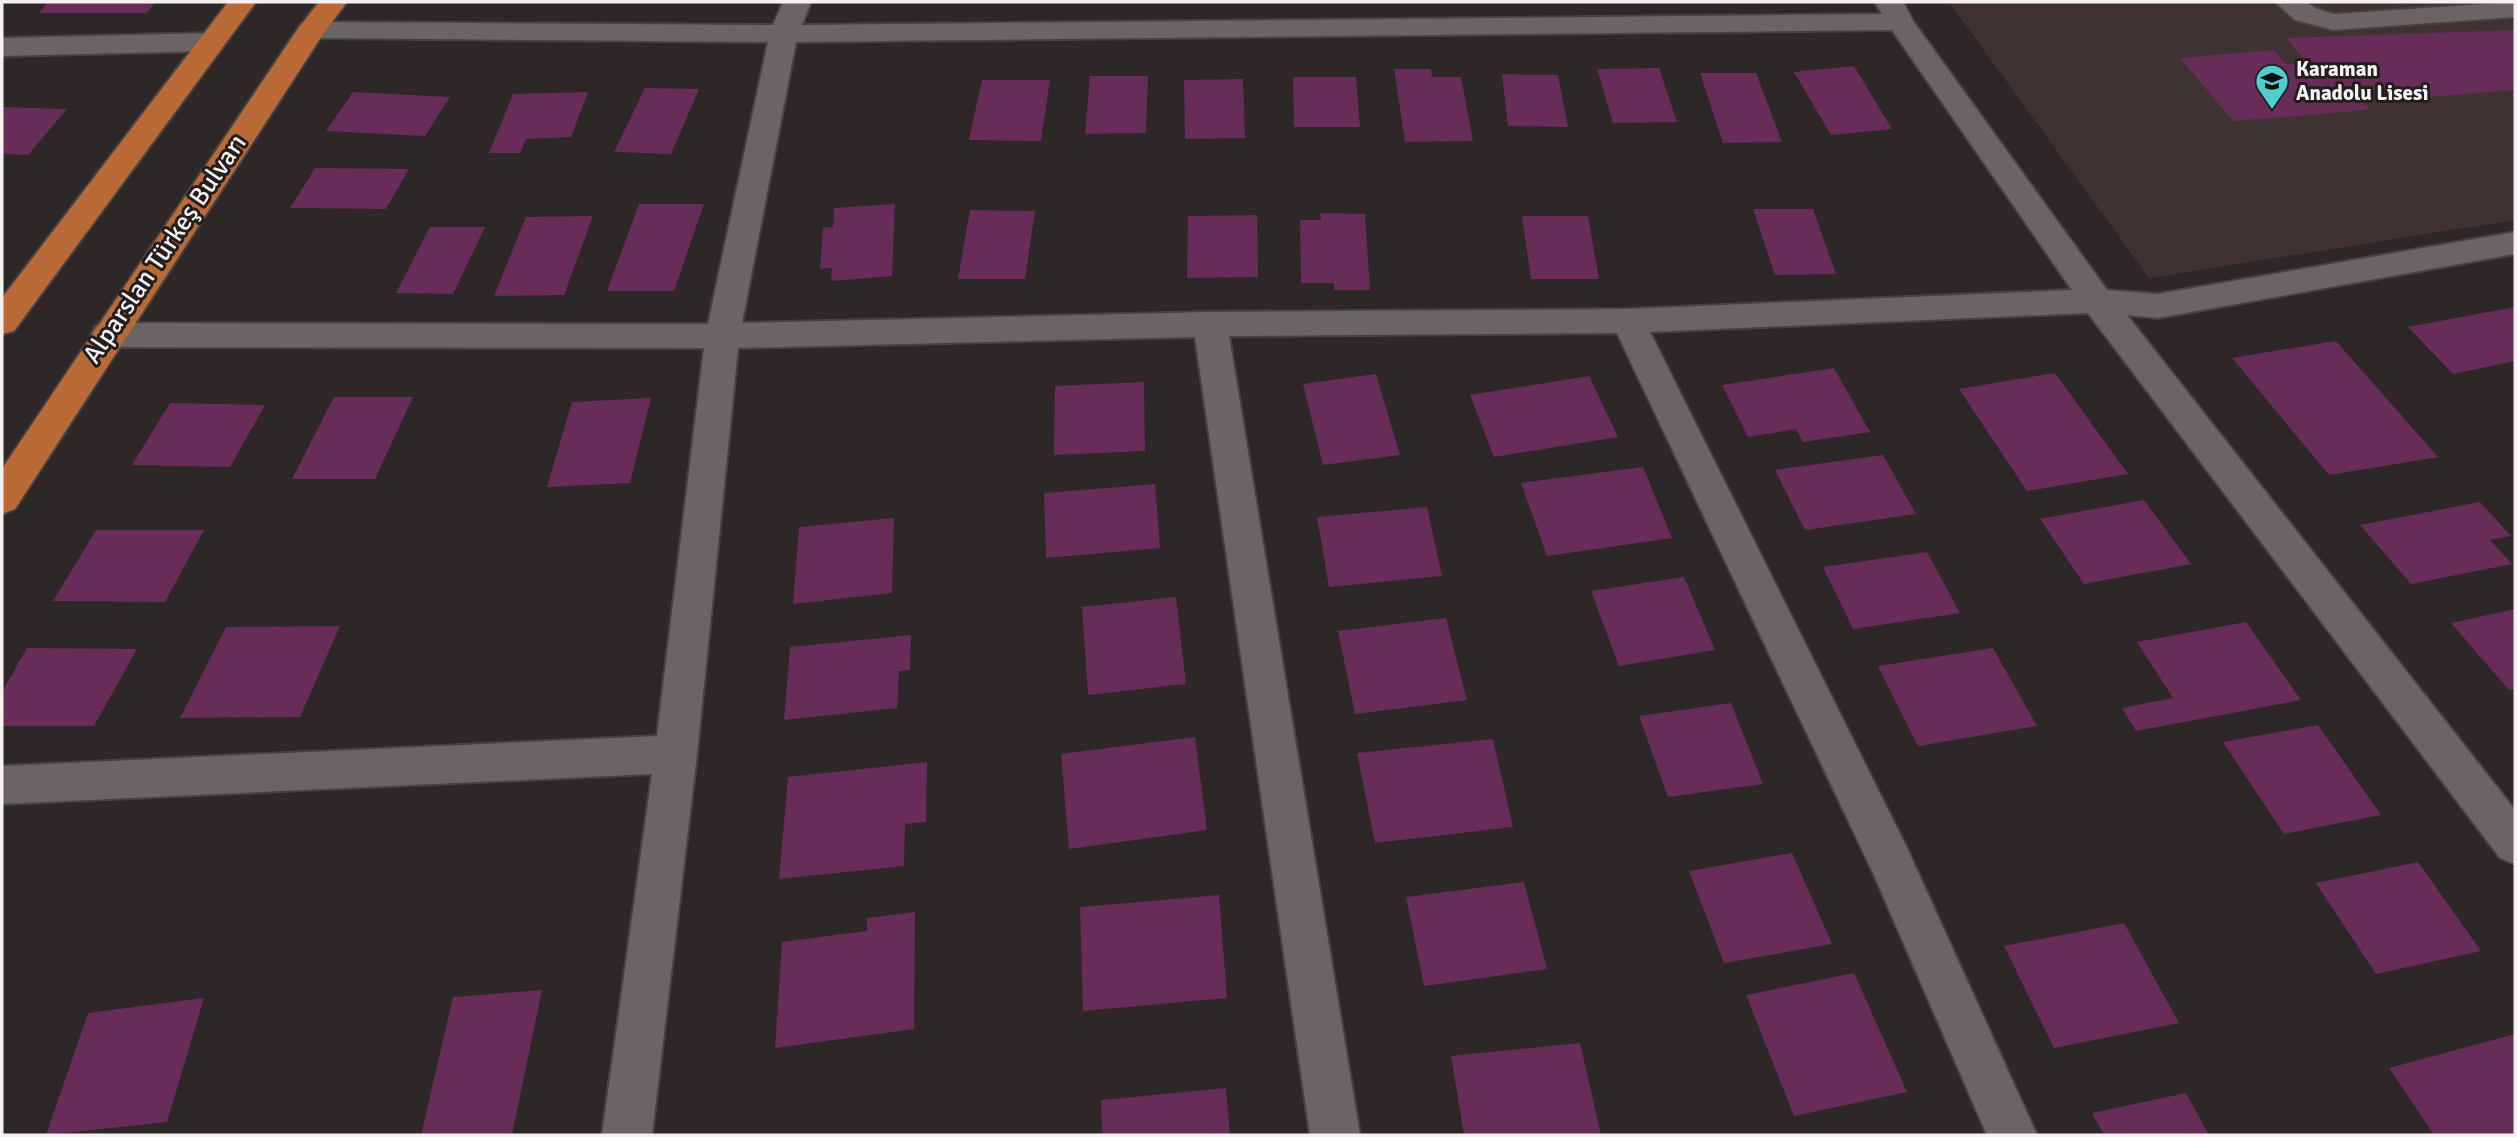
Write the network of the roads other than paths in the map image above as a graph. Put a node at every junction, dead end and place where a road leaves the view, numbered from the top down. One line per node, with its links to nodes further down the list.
1 (242, 2): 8 (main road)
2 (333, 2): 7 (main road, Alparslan Türkeş Bulvarı)
3 (2289, 2): 4 (street)
4 (2515, 9)
5 (1895, 12): 6 (street); 11 (street)
6 (790, 18): 7 (street); 16 (street)
7 (311, 30): 15 (main road, Alparslan Türkeş Bulvarı)
8 (211, 42): 9 (street); 13 (main road)
9 (2, 47)
10 (2515, 243): 11 (street)
11 (2096, 301): 12 (street); 20 (street)
12 (1628, 321): 14 (street); 23 (street)
13 (2, 322)
14 (1210, 324): 16 (street); 22 (street)
15 (108, 335): 16 (street); 17 (main road, Alparslan Türkeş Bulvarı)
16 (722, 336): 18 (street)
17 (2, 499)
18 (676, 754): 19 (street); 21 (street)
19 (2, 785)
20 (2515, 844)
21 (626, 1135)
22 (1335, 1135)
23 (2012, 1135)

